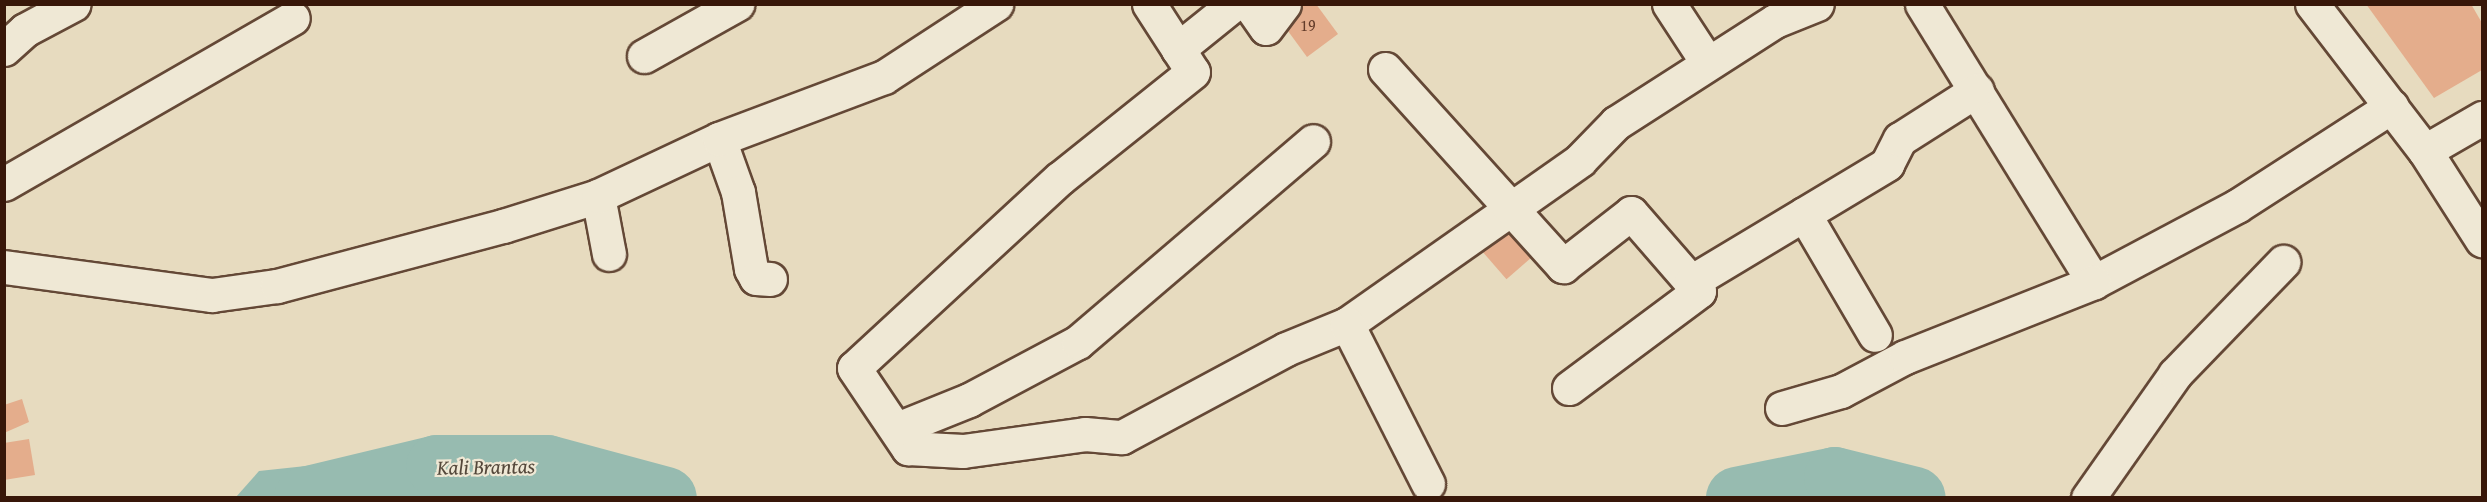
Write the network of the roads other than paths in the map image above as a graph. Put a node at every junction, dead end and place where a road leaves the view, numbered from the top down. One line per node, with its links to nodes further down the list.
1 (74, 4): 13 (street)
2 (738, 4): 15 (street)
3 (996, 4): 21 (street)
4 (1149, 4): 14 (street)
5 (1234, 4): 14 (street)
6 (1249, 4): 7 (street)
7 (1284, 4)
8 (1669, 4): 16 (street)
9 (1818, 4): 16 (street)
10 (1922, 4): 18 (street)
11 (2312, 4): 19 (street)
12 (293, 18): 24 (street)
13 (4, 49)
14 (1178, 49): 39 (street)
15 (644, 56)
16 (1707, 62): 26 (street)
17 (1385, 69): 26 (street)
18 (1977, 90): 27 (street); 34 (street)
19 (2392, 106): 23 (street); 34 (street)
20 (2482, 118): 23 (street)
21 (719, 139): 25 (street); 32 (street)
22 (1313, 141): 39 (street)
23 (2425, 151): 28 (street)
24 (4, 184)
25 (598, 196): 29 (street); 31 (street)
26 (1514, 208): 33 (street); 35 (street)
27 (1804, 214): 33 (street); 36 (street)
28 (2482, 240)
29 (609, 254)
30 (2283, 262): 41 (street)
31 (4, 267)
32 (770, 279)
33 (1691, 282): 37 (street)
34 (2094, 282): 38 (street)
35 (1347, 324): 39 (street); 40 (street)
36 (1875, 335)
37 (1569, 388)
38 (1782, 408)
39 (897, 429)
40 (1428, 484)
41 (2088, 498)

